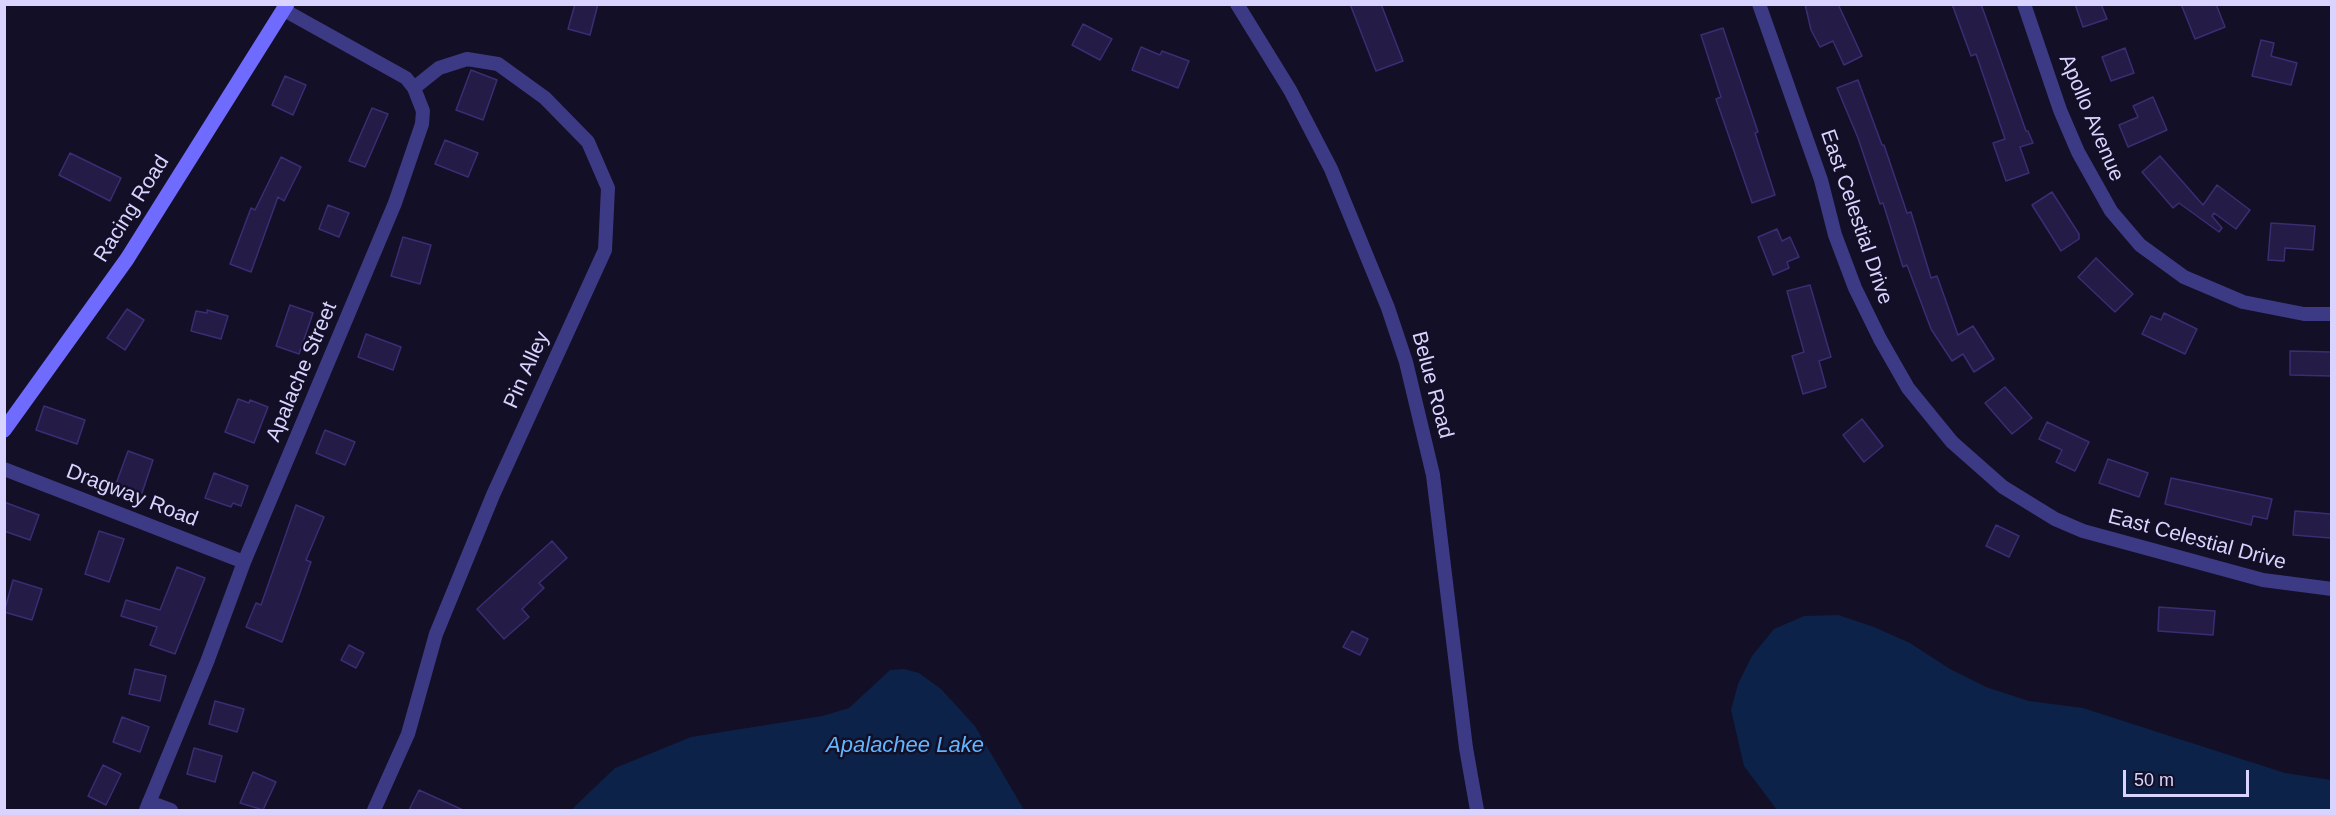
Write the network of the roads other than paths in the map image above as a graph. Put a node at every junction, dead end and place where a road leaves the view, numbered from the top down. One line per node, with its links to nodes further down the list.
1 (1237, 4): 14 (street, Belue Road)
2 (1759, 4): 10 (street, East Celestial Drive)
3 (2024, 4): 6 (street, Apollo Avenue)
4 (286, 7): 5 (street); 7 (street, Racing Road)
5 (414, 88): 9 (street, Apalache Street); 13 (street, Pin Alley)
6 (2331, 314)
7 (4, 430)
8 (4, 469): 9 (street, Dragway Road)
9 (244, 562): 11 (street, Apalache Street)
10 (2331, 589)
11 (147, 806): 12 (street)
12 (171, 810)
13 (374, 810)
14 (1477, 810)

